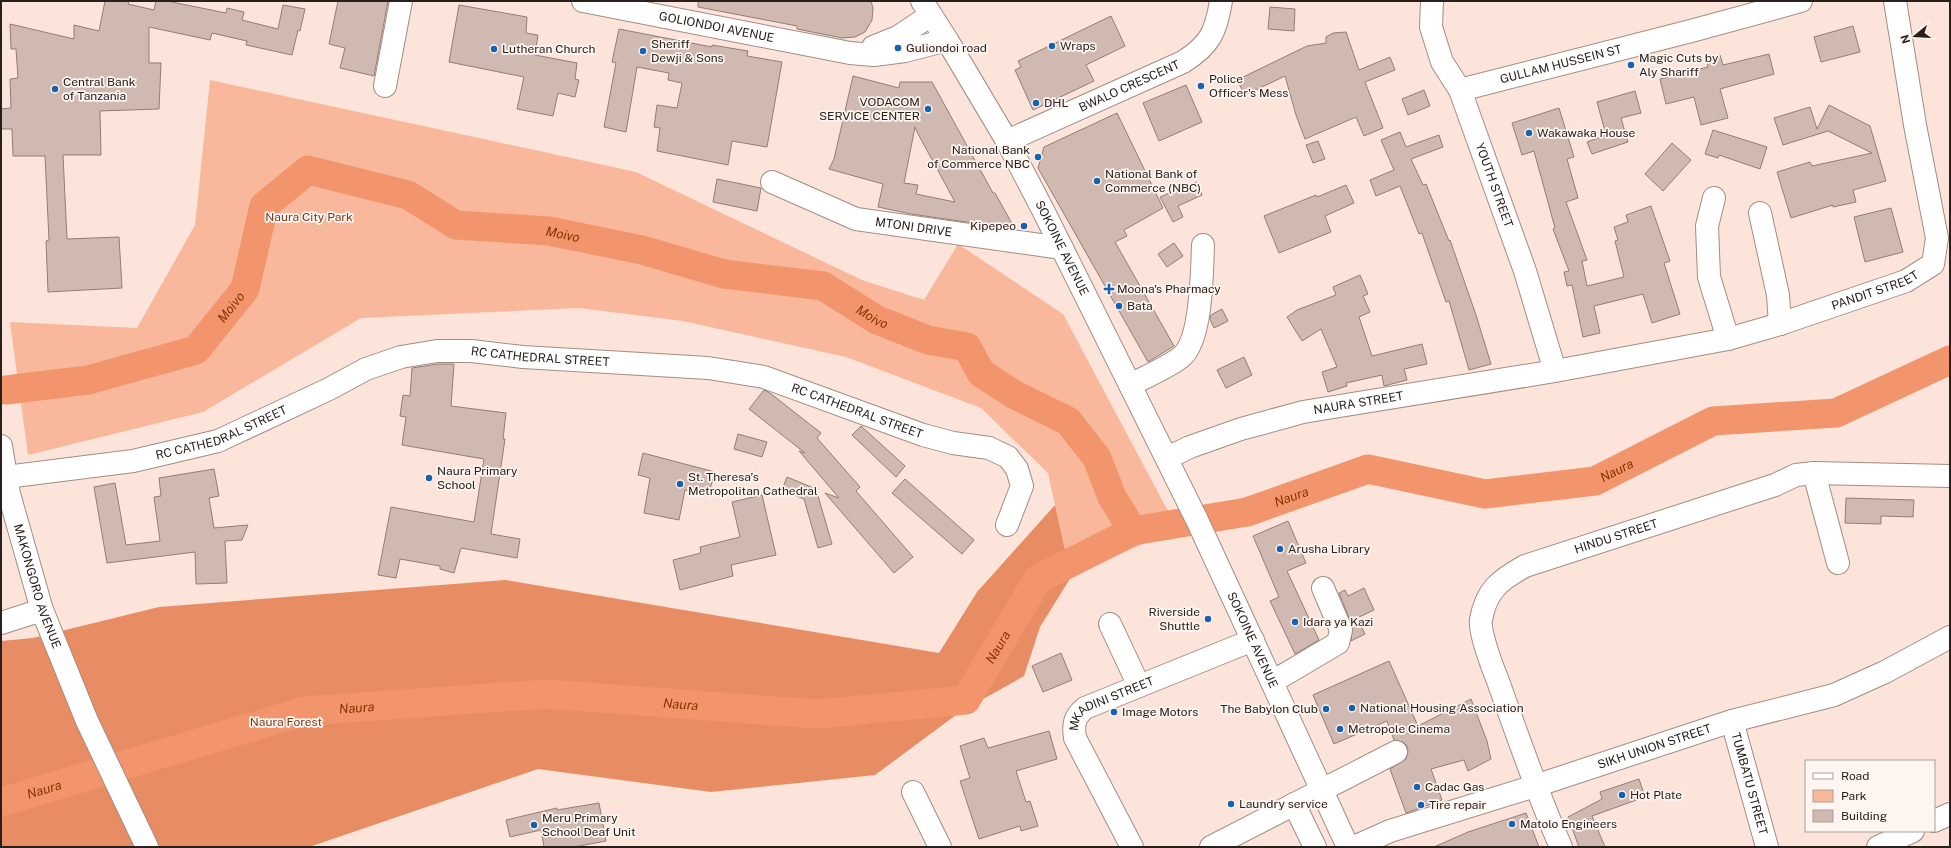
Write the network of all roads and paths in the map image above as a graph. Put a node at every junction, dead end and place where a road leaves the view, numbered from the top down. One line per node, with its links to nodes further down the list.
1 (401, 1): 10 (street)
2 (583, 1): 9 (street, GOLIONDOI AVENUE)
3 (1221, 1): 12 (street, BWALO CRESCENT)
4 (1432, 1): 11 (street, YOUTH STREET)
5 (1801, 1): 11 (street, GULLAM HUSSEIN ST)
6 (1895, 1): 18 (street, PANDIT STREET)
7 (926, 8): 8 (street, SOKOINE AVENUE); 9 (street)
8 (947, 40): 9 (street, GOLIONDOI AVENUE); 12 (street, SOKOINE AVENUE)
9 (850, 53)
10 (385, 86)
11 (1460, 90): 21 (street, YOUTH STREET)
12 (1006, 141): 17 (street, SOKOINE AVENUE)
13 (772, 182): 17 (street, MTONI DRIVE)
14 (1714, 198): 20 (street)
15 (1760, 212): 19 (street)
16 (1203, 245): 22 (street)
17 (1062, 248): 22 (street, SOKOINE AVENUE)
18 (1942, 251): 19 (street, PANDIT STREET)
19 (1780, 324): 20 (street, PANDIT STREET)
20 (1728, 339): 21 (street, PANDIT STREET)
21 (1555, 371): 24 (street, NAURA STREET)
22 (1130, 386): 24 (street, SOKOINE AVENUE)
23 (1, 446): 27 (street, MAKONGORO AVENUE)
24 (1167, 458): 35 (street, SOKOINE AVENUE)
25 (1814, 472): 26 (street, HINDU STREET); 29 (street); 40 (street, HINDU STREET)
26 (1950, 476)
27 (6, 477): 28 (street, RC CATHEDRAL STREET); 31 (street, MAKONGORO AVENUE)
28 (1007, 525)
29 (1838, 563)
30 (1323, 588): 36 (street)
31 (42, 610): 32 (street); 47 (street, MAKONGORO AVENUE)
32 (1, 622)
33 (1110, 624): 37 (street)
34 (1950, 637): 38 (street, SIKH UNION STREET)
35 (1253, 640): 36 (street, SOKOINE AVENUE); 37 (street, MKADINI STREET)
36 (1272, 682): 41 (street, SOKOINE AVENUE)
37 (1139, 686): 49 (street, MKADINI STREET)
38 (1732, 721): 40 (street, SIKH UNION STREET); 55 (street, TUMBATU STREET)
39 (1396, 752): 41 (street)
40 (1535, 786): 53 (street, SIKH UNION STREET); 54 (street, HINDU STREET)
41 (1322, 790): 43 (street); 52 (street, SOKOINE AVENUE)
42 (913, 792): 48 (street)
43 (1294, 804): 50 (street); 51 (street)
44 (1950, 814): 45 (street)
45 (1935, 821)
46 (1911, 832): 56 (street)
47 (147, 847)
48 (940, 847)
49 (1132, 847)
50 (1211, 847)
51 (1315, 847)
52 (1348, 847)
53 (1354, 847)
54 (1561, 847)
55 (1766, 847)
56 (1878, 847)

